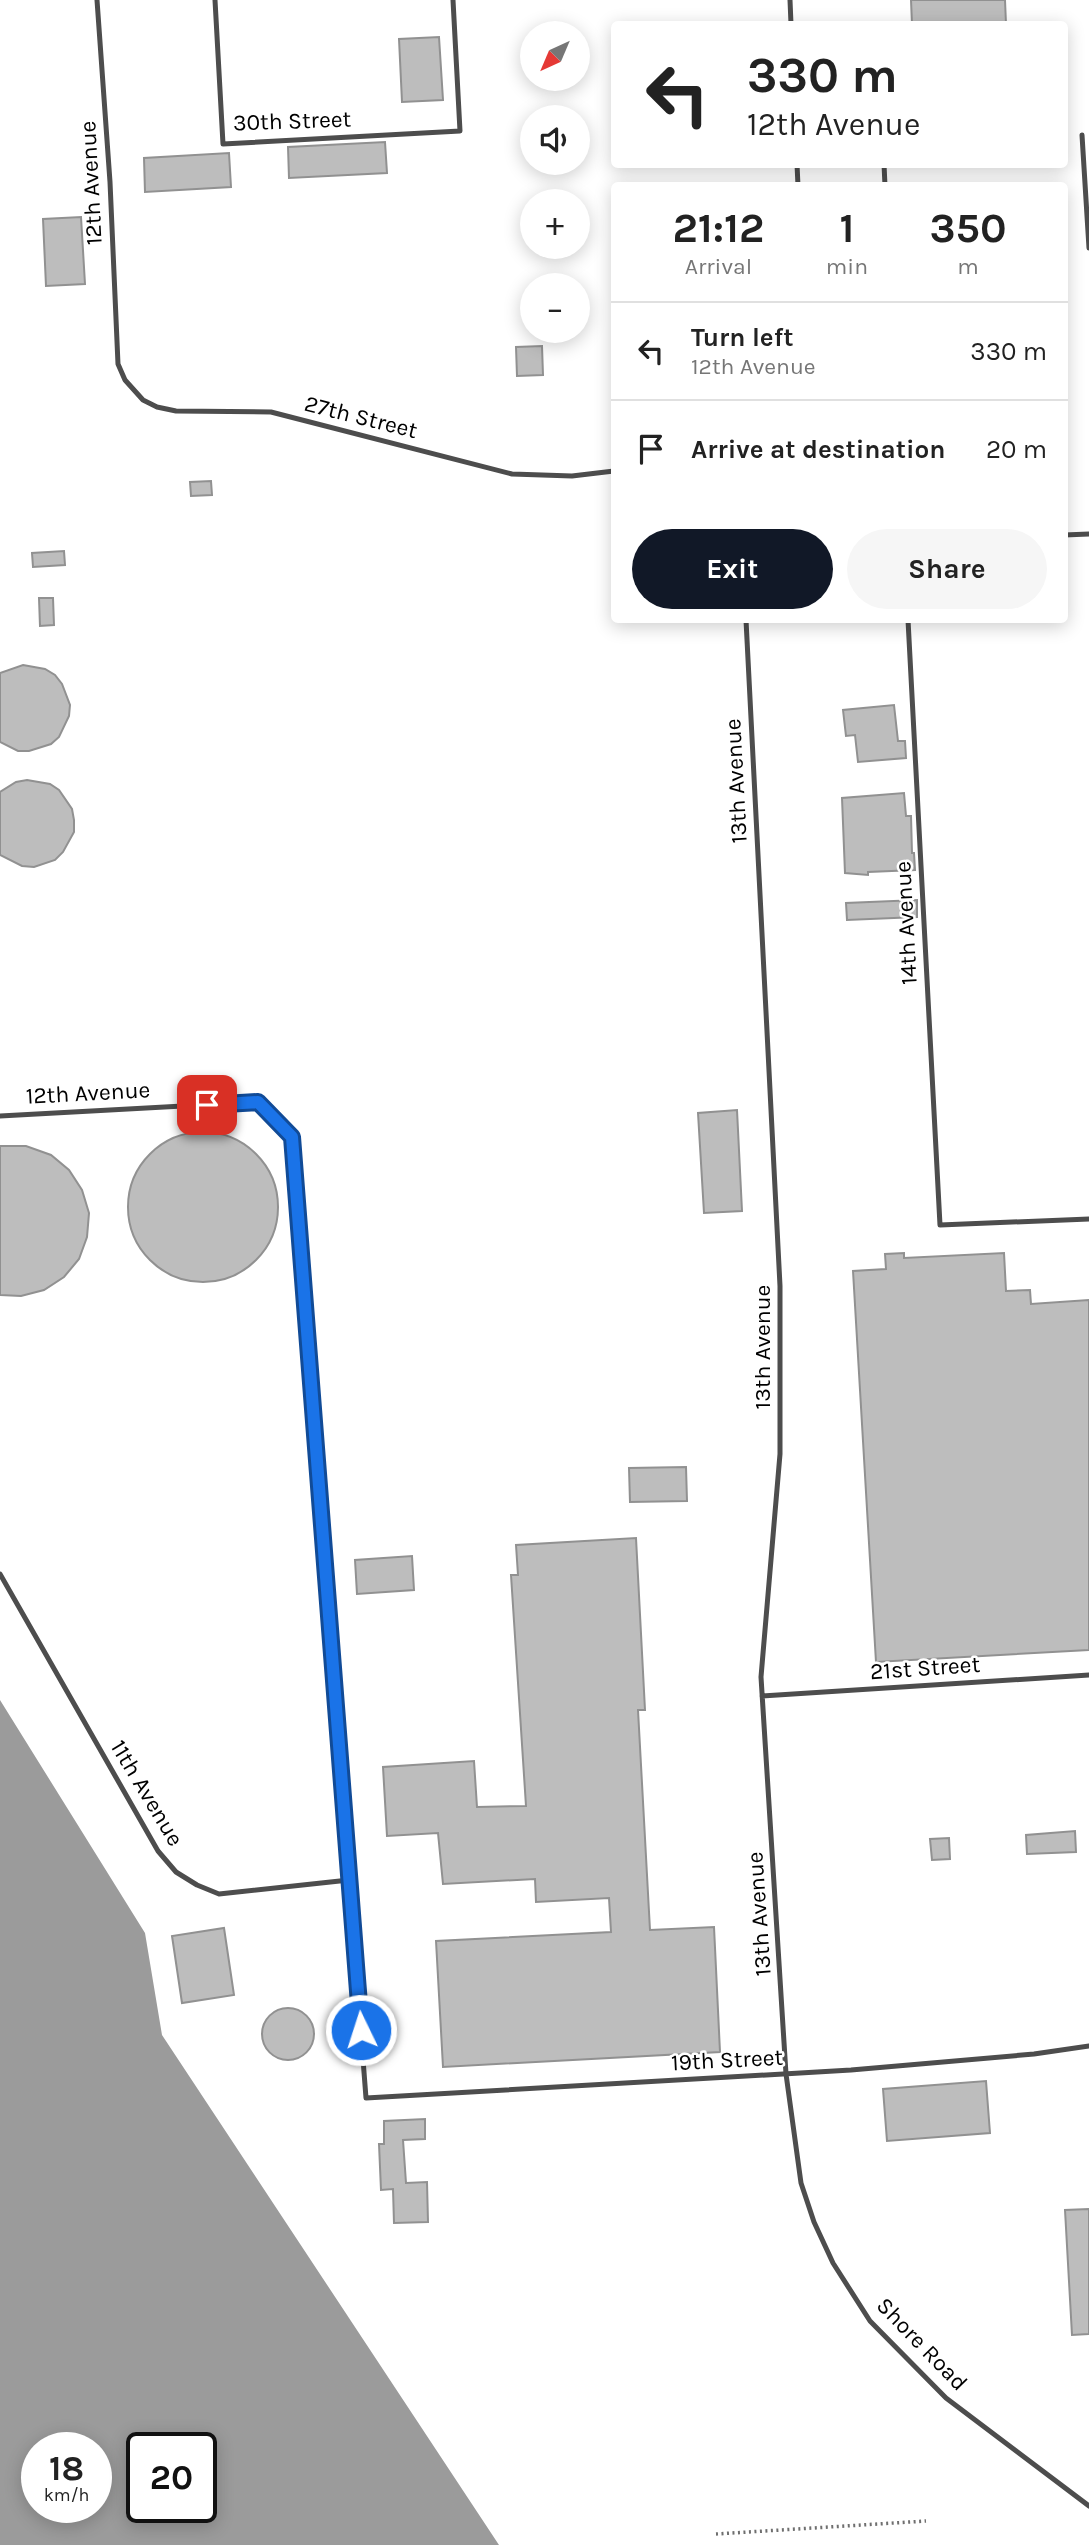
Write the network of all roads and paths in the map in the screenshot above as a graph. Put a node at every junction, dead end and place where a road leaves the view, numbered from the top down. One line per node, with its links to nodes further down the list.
1 (97, 0): 8 (lane, 12th Avenue)
2 (215, 0): 3 (lane, 30th Street)
3 (453, 0)
4 (790, 0): 5 (lane)
5 (791, 21)
6 (1082, 135): 7 (lane)
7 (1089, 248)
8 (118, 364): 9 (lane, 27th Street)
9 (611, 471)
10 (1089, 534): 11 (lane)
11 (1068, 535)
12 (746, 623): 18 (lane, 13th Avenue)
13 (908, 623): 15 (lane, 14th Avenue)
14 (0, 1116): 19 (lane, 12th Avenue)
15 (1089, 1219)
16 (0, 1574): 19 (lane, 11th Avenue)
17 (1089, 1675): 18 (lane, 21st Street)
18 (762, 1696): 21 (lane, 13th Avenue)
19 (349, 1880): 22 (lane, 12th Avenue)
20 (1089, 2046): 21 (lane, 19th Street)
21 (786, 2074): 22 (lane, 19th Street); 23 (lane, Shore Road)
22 (366, 2098)
23 (1089, 2506)
24 (926, 2521): 25 (path)
25 (716, 2534)

